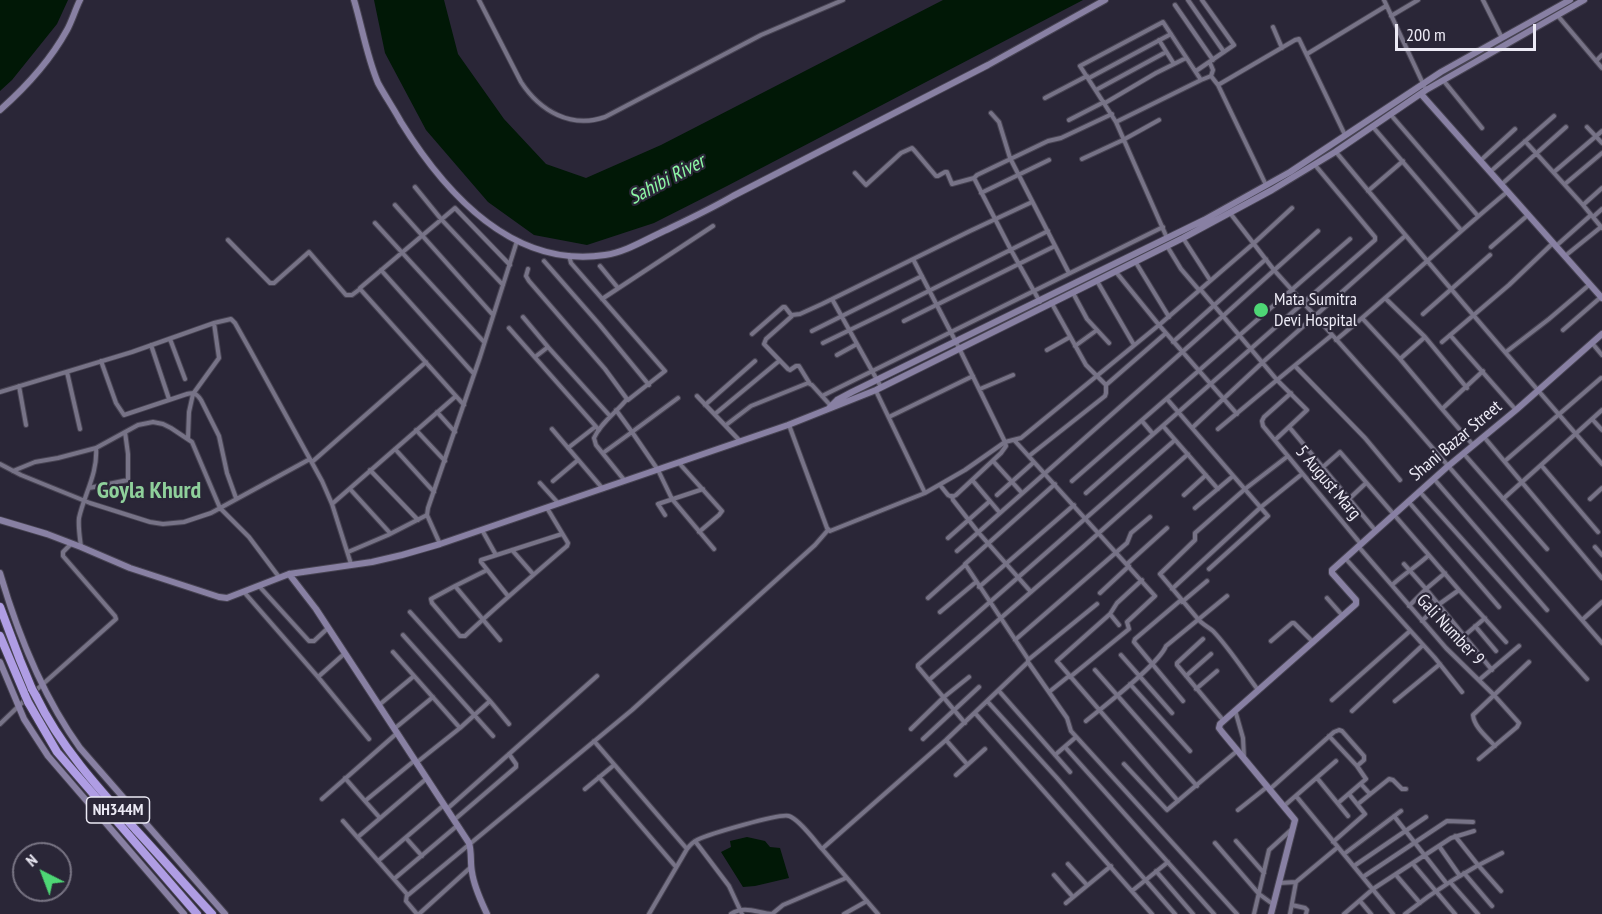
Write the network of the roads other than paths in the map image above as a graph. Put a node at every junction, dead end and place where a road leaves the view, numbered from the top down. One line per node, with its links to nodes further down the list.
1 (80, 0): 41 (street)
2 (354, 0): 106 (street)
3 (479, 0): 4 (street)
4 (843, 0)
5 (1105, 0): 114 (street)
6 (1188, 0): 23 (street)
7 (1202, 0): 23 (street)
8 (1384, 0): 14 (street)
9 (1418, 0): 16 (street)
10 (1483, 0): 19 (street)
11 (1570, 0): 15 (street)
12 (1584, 0): 15 (street)
13 (1175, 5): 27 (street)
14 (1386, 6): 16 (street); 24 (street)
15 (1556, 12): 19 (street); 28 (street); 35 (street)
16 (1391, 16): 37 (street)
17 (1273, 27): 21 (street)
18 (1171, 34): 20 (street); 26 (street); 33 (street)
19 (1502, 38): 37 (street)
20 (1159, 40): 22 (street); 33 (street)
21 (1282, 48): 24 (street); 36 (street)
22 (1166, 52): 29 (street); 38 (street)
23 (1224, 52): 27 (street)
24 (1307, 54): 55 (street)
25 (1602, 55): 28 (street)
26 (1186, 58): 29 (street); 31 (street)
27 (1211, 61): 31 (street); 32 (street)
28 (1596, 61): 30 (street)
29 (1174, 64): 40 (street)
30 (1602, 68)
31 (1196, 71): 34 (street)
32 (1211, 76): 34 (street); 36 (street)
33 (1088, 77): 38 (street); 39 (street)
34 (1201, 80): 48 (street)
35 (1443, 81): 37 (street); 51 (street)
36 (1218, 85): 76 (street)
37 (1423, 89): 44 (street); 55 (street); 67 (street)
38 (1096, 90): 40 (street)
39 (1045, 99)
40 (1105, 102): 43 (street); 46 (street)
41 (0, 110)
42 (991, 113): 63 (street)
43 (1112, 114): 48 (street); 63 (street)
44 (1391, 115): 49 (street); 89 (street)
45 (1554, 116): 58 (street)
46 (1069, 120)
47 (1159, 120): 57 (street)
48 (1116, 122): 57 (street)
49 (1373, 127): 60 (street); 66 (street)
50 (1566, 127): 62 (street)
51 (1482, 128)
52 (1587, 128): 56 (street)
53 (1515, 129): 67 (street)
54 (1602, 131): 56 (street)
55 (1345, 136): 76 (street)
56 (1596, 136): 59 (street); 70 (street)
57 (1124, 140): 64 (street); 95 (street)
58 (1525, 141): 62 (street); 71 (street)
59 (1602, 143)
60 (1335, 152): 68 (street); 79 (street)
61 (1602, 153): 74 (street)
62 (1537, 154): 70 (street); 75 (street)
63 (1010, 158): 72 (street); 73 (street)
64 (1082, 159)
65 (1048, 160): 72 (street)
66 (1402, 161): 79 (street); 97 (street)
67 (1479, 161): 71 (street)
68 (1314, 164): 87 (street); 148 (street)
69 (855, 172): 73 (street)
70 (1554, 172): 74 (street)
71 (1490, 173): 75 (street)
72 (1019, 175): 81 (street); 82 (street)
73 (975, 178): 81 (street)
74 (1565, 184): 84 (street)
75 (1501, 185): 80 (street)
76 (1267, 186): 87 (street)
77 (414, 187): 91 (street)
78 (1602, 188): 84 (street)
79 (1368, 191): 101 (street)
80 (1507, 192): 88 (street); 89 (street)
81 (981, 193): 92 (street)
82 (1032, 202): 92 (street); 98 (street)
83 (395, 205): 100 (street)
84 (1583, 205): 90 (street)
85 (1292, 208): 107 (street)
86 (1602, 209): 90 (street)
87 (1228, 210): 102 (street); 103 (street); 107 (street)
88 (1527, 215): 108 (street); 111 (street)
89 (1478, 216): 97 (street)
90 (1592, 216): 96 (street); 108 (street)
91 (441, 219): 100 (street); 122 (street); 134 (street)
92 (996, 220): 112 (street); 117 (street)
93 (375, 223): 113 (street)
94 (713, 226): 135 (street)
95 (1163, 227): 102 (street); 129 (street)
96 (1601, 228): 116 (street)
97 (1461, 230): 121 (street)
98 (1048, 231): 109 (street); 112 (street)
99 (1318, 231): 127 (street)
100 (423, 235): 113 (street); 153 (street)
101 (1405, 236): 121 (street); 158 (street)
102 (1167, 238): 149 (street)
103 (1183, 238): 110 (street); 132 (street)
104 (1350, 239): 137 (street)
105 (228, 240): 136 (street)
106 (517, 241): 114 (street); 122 (street)
107 (1253, 244): 118 (street); 132 (street)
108 (1554, 245): 116 (street); 155 (street)
109 (1055, 246): 123 (street); 129 (street)
110 (1167, 246): 120 (street); 139 (street)
111 (1491, 247)
112 (1011, 250): 123 (street); 140 (street)
113 (402, 252): 126 (street); 183 (street)
114 (569, 255): 145 (street)
115 (1490, 255): 138 (street)
116 (1564, 257): 133 (street)
117 (913, 259): 130 (street); 146 (street)
118 (1266, 259): 127 (street); 151 (street)
119 (544, 261): 219 (street)
120 (1135, 261): 128 (street); 160 (street)
121 (1426, 261): 138 (street); 143 (street)
122 (510, 265): 134 (street)
123 (1019, 265): 141 (street); 150 (street)
124 (600, 266): 135 (street)
125 (528, 269): 238 (street)
126 (380, 270): 136 (street); 211 (street)
127 (1274, 270): 137 (street); 157 (street)
128 (1115, 271): 131 (street); 164 (street)
129 (1069, 273): 141 (street)
130 (922, 276): 140 (street); 156 (street)
131 (1096, 280): 142 (street); 190 (street)
132 (1210, 280): 139 (street)
133 (1589, 285): 144 (street); 196 (street)
134 (504, 286): 153 (street)
135 (618, 288): 145 (street)
136 (360, 289): 204 (street)
137 (1292, 289): 148 (street); 175 (street)
138 (1451, 289): 152 (street); 155 (street)
139 (1199, 290): 151 (street); 160 (street)
140 (930, 291): 150 (street); 166 (street)
141 (1034, 292): 149 (street); 170 (street)
142 (1072, 292): 147 (street); 167 (street)
143 (1385, 298): 161 (street); 178 (street)
144 (1601, 298): 168 (street)
145 (602, 299): 219 (street)
146 (832, 299): 154 (street); 156 (street)
147 (1051, 302): 149 (street); 177 (street)
148 (1303, 303): 158 (street); 193 (street)
149 (1040, 304): 188 (street)
150 (937, 305): 162 (street); 170 (street)
151 (1214, 305): 157 (street); 181 (street)
152 (1423, 314)
153 (494, 315): 183 (street)
154 (792, 315): 172 (street); 202 (street)
155 (1474, 315): 176 (street); 196 (street)
156 (842, 316): 166 (street); 169 (street)
157 (1223, 316): 175 (street); 195 (street)
158 (1314, 316): 173 (street); 205 (street)
159 (523, 317): 192 (street)
160 (1168, 317): 164 (street)
161 (1362, 318): 180 (street); 200 (street)
162 (903, 321)
163 (214, 323): 179 (street); 229 (street); 288 (street)
164 (1159, 325): 171 (street); 190 (street)
165 (509, 328): 199 (street)
166 (850, 330): 184 (street); 187 (street)
167 (1097, 330): 185 (street); 191 (street)
168 (1563, 330)
169 (812, 331)
170 (951, 333): 188 (street); 210 (street)
171 (1166, 333): 181 (street); 222 (street)
172 (752, 334)
173 (1332, 334): 180 (street); 206 (street)
174 (1602, 334): 186 (street, Shani Bazar Street)
175 (1240, 335): 193 (street); 207 (street)
176 (1450, 335): 182 (street); 208 (street)
177 (1070, 337): 191 (street); 194 (street)
178 (1425, 337): 200 (street); 225 (street)
179 (170, 339): 189 (street); 216 (street)
180 (1336, 340): 298 (street)
181 (1173, 342): 195 (street)
182 (1442, 342)
183 (485, 343): 211 (street)
184 (823, 343)
185 (1109, 343)
186 (1592, 343): 198 (street); 227 (street, Shani Bazar Street)
187 (857, 344): 197 (street); 210 (street)
188 (958, 344): 213 (street); 217 (street); 224 (street)
189 (151, 345): 201 (street); 235 (street)
190 (1134, 345): 214 (street)
191 (1075, 346): 214 (street)
192 (548, 347): 199 (street); 251 (street)
193 (1251, 349): 205 (street); 221 (street)
194 (1047, 350)
195 (1182, 352): 207 (street); 303 (street)
196 (1506, 352): 227 (street)
197 (837, 355)
198 (1602, 355)
199 (535, 357): 263 (street)
200 (1400, 359): 243 (street)
201 (101, 360): 209 (street); 235 (street)
202 (779, 360): 220 (street); 248 (street)
203 (755, 361): 240 (street)
204 (426, 362): 231 (street); 288 (street)
205 (1263, 362): 218 (street); 237 (street)
206 (1295, 366): 218 (street); 308 (street)
207 (1199, 371): 221 (street); 236 (street)
208 (1483, 371): 225 (street); 244 (street)
209 (67, 372): 223 (street); 261 (street)
210 (872, 372): 217 (street); 233 (street)
211 (475, 374): 239 (street)
212 (1013, 375): 226 (street)
213 (973, 376): 226 (street); 252 (street)
214 (1097, 376): 222 (street); 274 (street)
215 (1601, 378): 250 (street)
216 (185, 379)
217 (876, 380): 224 (street); 241 (street)
218 (1278, 380): 230 (street); 249 (street)
219 (649, 384): 238 (street)
220 (810, 384): 233 (street); 257 (street)
221 (1210, 384): 237 (street); 247 (street)
222 (1106, 385): 286 (street)
223 (20, 386): 228 (street); 255 (street)
224 (878, 388): 241 (street); 252 (street)
225 (1467, 388): 243 (street)
226 (980, 389): 278 (street)
227 (1538, 391): 244 (street, Shani Bazar Street); 250 (street)
228 (0, 392)
229 (194, 393): 235 (street); 273 (street); 334 (street)
230 (1291, 393): 260 (street); 276 (street, 5 August Marg)
231 (456, 396): 239 (street); 246 (street)
232 (697, 396): 240 (street)
233 (822, 396): 241 (street)
234 (678, 398): 268 (street)
235 (169, 399)
236 (1167, 399): 247 (street); 254 (street)
237 (1223, 399): 249 (street); 259 (street)
238 (628, 400): 242 (street)
239 (464, 405): 269 (street)
240 (705, 405): 248 (street)
241 (830, 407): 256 (street)
242 (616, 410): 251 (street); 268 (street)
243 (1442, 410): 279 (street)
244 (1516, 410): 272 (street, Shani Bazar Street)
245 (1602, 410): 253 (street)
246 (437, 412): 265 (street); 269 (street)
247 (1178, 412): 258 (street); 259 (street)
248 (715, 414): 257 (street)
249 (1236, 414): 264 (street)
250 (1559, 415): 271 (street); 292 (street)
251 (610, 416): 263 (street)
252 (889, 417): 328 (street)
253 (1592, 419): 266 (street); 271 (street)
254 (1142, 421): 270 (street); 311 (street)
255 (26, 425)
256 (788, 425): 277 (street); 360 (street)
257 (726, 426): 277 (street)
258 (1163, 426): 270 (street); 275 (street)
259 (1192, 428): 306 (street)
260 (1290, 428): 276 (street); 299 (street)
261 (80, 429)
262 (552, 429): 282 (street)
263 (597, 429): 282 (street); 283 (street)
264 (1218, 429)
265 (417, 430): 281 (street); 290 (street)
266 (1602, 430)
267 (125, 432): 273 (street); 280 (street); 319 (street)
268 (632, 432): 283 (street); 301 (street)
269 (455, 433): 290 (street)
270 (1153, 434): 330 (street)
271 (1576, 434): 296 (street); 297 (street)
272 (1484, 437): 279 (street, Shani Bazar Street); 292 (street)
273 (188, 439): 346 (street)
274 (1014, 440): 278 (street); 286 (street)
275 (1175, 440): 285 (street); 354 (street)
276 (1275, 440): 287 (street, 5 August Marg)
277 (741, 441): 294 (street)
278 (1005, 442): 291 (street); 318 (street)
279 (1473, 445): 284 (street, Shani Bazar Street)
280 (96, 448): 302 (street); 319 (street)
281 (395, 448): 300 (street); 327 (street)
282 (568, 448): 289 (street)
283 (603, 453): 312 (street)
284 (1463, 453): 298 (street, Shani Bazar Street); 337 (street)
285 (1188, 454): 305 (street); 366 (street)
286 (1029, 456): 293 (street)
287 (1288, 456): 304 (street, 5 August Marg); 325 (street)
288 (311, 460): 334 (street); 342 (street)
289 (578, 460): 309 (street); 322 (street)
290 (446, 461): 327 (street)
291 (993, 461): 310 (street); 313 (street)
292 (1505, 461): 314 (street)
293 (1034, 462): 303 (street); 313 (street)
294 (680, 463): 301 (street); 323 (street)
295 (0, 464): 302 (street)
296 (1602, 464)
297 (1541, 465): 314 (street); 364 (street)
298 (1447, 466): 307 (street, Shani Bazar Street); 434 (street)
299 (1323, 467): 316 (street); 336 (street)
300 (370, 470): 321 (street); 356 (street)
301 (658, 470): 312 (street); 335 (street)
302 (14, 471): 339 (street)
303 (1044, 473): 317 (street); 329 (street)
304 (1302, 474): 345 (street); 372 (street, 5 August Marg)
305 (1206, 475): 324 (street); 332 (street)
306 (1233, 476): 324 (street); 325 (street)
307 (1433, 479): 326 (street, Shani Bazar Street); 425 (street)
308 (1400, 480)
309 (553, 481)
310 (973, 481): 333 (street); 340 (street)
311 (1072, 481)
312 (625, 482): 322 (street)
313 (1012, 482): 329 (street); 331 (street)
314 (1522, 482): 337 (street); 399 (street)
315 (540, 483): 343 (street)
316 (1366, 483): 336 (street); 350 (street)
317 (1055, 484): 344 (street); 370 (street)
318 (940, 485): 328 (street); 333 (street)
319 (89, 488): 339 (street)
320 (1602, 488): 338 (street)
321 (350, 489): 342 (street); 365 (street)
322 (604, 489): 343 (street)
323 (703, 489): 335 (street); 362 (street)
324 (1218, 489): 348 (street)
325 (1245, 489): 345 (street); 407 (street)
326 (1419, 491): 341 (street, Shani Bazar Street); 474 (street)
327 (434, 493): 351 (street)
328 (925, 493): 360 (street)
329 (1022, 493): 349 (street)
330 (1086, 493)
331 (997, 495)
332 (1184, 495)
333 (952, 496): 357 (street)
334 (236, 498): 346 (street)
335 (672, 499): 352 (street); 362 (street)
336 (1349, 499): 361 (street)
337 (1503, 499): 376 (street)
338 (1590, 499)
339 (85, 501): 346 (street); 373 (street)
340 (990, 501): 349 (street); 357 (street)
341 (1408, 501): 350 (street, Shani Bazar Street); 424 (street)
342 (332, 504): 379 (street)
343 (560, 504): 347 (street)
344 (1074, 505): 354 (street); 385 (street)
345 (1261, 507): 390 (street); 407 (street)
346 (220, 508): 397 (street)
347 (547, 508): 359 (street); 367 (street)
348 (1195, 508)
349 (1000, 513): 363 (street)
350 (1393, 514): 361 (street, Shani Bazar Street); 382 (street)
351 (427, 515): 356 (street); 371 (street)
352 (665, 515)
353 (1150, 517): 380 (street)
354 (1086, 519): 366 (street); 398 (street)
355 (0, 520): 369 (street)
356 (418, 520): 365 (street)
357 (969, 520): 363 (street); 368 (street)
358 (1167, 528): 389 (street)
359 (482, 530): 371 (street); 381 (street)
360 (828, 530): 515 (street)
361 (1375, 530): 372 (street, Shani Bazar Street)
362 (699, 532): 375 (street)
363 (978, 532): 370 (street); 378 (street)
364 (1598, 532)
365 (390, 533): 379 (street)
366 (1099, 533): 380 (street); 411 (street)
367 (562, 534): 377 (street); 396 (street)
368 (948, 538)
369 (72, 543): 373 (street); 476 (street)
370 (989, 543): 385 (street); 388 (street)
371 (440, 544): 386 (street)
372 (1359, 544): 384 (street, Shani Bazar Street); 403 (street, Gali Number 9)
373 (81, 547): 410 (street)
374 (1595, 547): 383 (street)
375 (714, 549)
376 (1547, 549)
377 (512, 550): 381 (street); 396 (street)
378 (957, 550)
379 (348, 552): 386 (street)
380 (1116, 552): 389 (street); 445 (street)
381 (496, 555): 391 (street)
382 (1429, 555): 392 (street); 394 (street)
383 (1602, 555)
384 (1345, 557): 429 (street, Shani Bazar Street); 439 (street)
385 (1006, 563): 398 (street); 406 (street)
386 (351, 564): 395 (street)
387 (1404, 564): 392 (street)
388 (965, 565): 402 (street); 415 (street)
389 (1128, 565): 400 (street); 412 (street)
390 (1209, 569)
391 (486, 570): 405 (street); 413 (street)
392 (1410, 570): 403 (street); 408 (street)
393 (0, 573): 476 (street)
394 (1444, 573): 408 (street); 409 (street)
395 (289, 574): 397 (street); 438 (street)
396 (534, 574): 413 (street)
397 (279, 577): 404 (street)
398 (1019, 578): 411 (street); 419 (street)
399 (1602, 578)
400 (1142, 580): 428 (street); 471 (street)
401 (1207, 581): 417 (street)
402 (976, 582): 406 (street); 427 (street)
403 (1392, 585): 422 (street, Gali Number 9)
404 (258, 586): 410 (street); 438 (street)
405 (455, 586): 433 (street); 433 (street)
406 (979, 587): 419 (street)
407 (1172, 589): 417 (street)
408 (1426, 589): 421 (street); 422 (street)
409 (1459, 590): 421 (street); 431 (street)
410 (244, 592): 469 (street)
411 (1031, 592): 430 (street)
412 (1100, 593)
413 (508, 596): 433 (street)
414 (1227, 596): 432 (street)
415 (928, 598)
416 (1327, 598): 429 (street)
417 (1182, 601): 432 (street); 460 (street)
418 (1602, 602): 434 (street)
419 (990, 604): 430 (street); 472 (street)
420 (1097, 604): 457 (street)
421 (1438, 605): 435 (street); 442 (street)
422 (1409, 606): 435 (street, Gali Number 9)
423 (0, 607): 622 (highway, NH344M)
424 (1499, 607)
425 (1546, 610)
426 (410, 612): 488 (street)
427 (940, 612)
428 (1110, 614): 436 (street); 471 (street)
429 (1343, 616): 447 (street)
430 (1000, 618): 445 (street); 472 (street)
431 (1485, 618): 437 (street); 448 (street)
432 (1198, 619): 460 (street); 479 (street)
433 (482, 620): 444 (street)
434 (1582, 620): 449 (street)
435 (1422, 621): 473 (street, Gali Number 9)
436 (1119, 625)
437 (1475, 626): 442 (street); 452 (street)
438 (328, 628): 454 (street)
439 (1410, 631): 450 (street); 487 (street)
440 (403, 635): 500 (street)
441 (0, 636): 621 (highway, NH344M)
442 (1464, 636): 463 (street)
443 (1203, 639): 468 (street)
444 (500, 640)
445 (1015, 640): 457 (street)
446 (1271, 641): 447 (street)
447 (1313, 642): 479 (street)
448 (1506, 642)
449 (1602, 643)
450 (1423, 645): 461 (street); 497 (street)
451 (1520, 646): 463 (street)
452 (1496, 651)
453 (393, 652): 466 (street)
454 (344, 654): 469 (street); 493 (street)
455 (1211, 654): 468 (street)
456 (1121, 655): 465 (street)
457 (1028, 661): 480 (street); 481 (street)
458 (0, 662): 492 (street)
459 (1529, 662): 483 (street)
460 (1152, 664): 465 (street); 489 (street)
461 (1440, 664): 482 (street); 490 (street)
462 (1095, 670): 484 (street)
463 (1492, 670): 473 (street)
464 (1217, 671): 478 (street)
465 (1139, 675): 475 (street); 499 (street)
466 (414, 676): 485 (street); 493 (street)
467 (597, 676): 521 (street)
468 (1185, 676): 478 (street)
469 (318, 677): 512 (street)
470 (969, 677): 486 (street)
471 (1069, 677): 481 (street); 495 (street)
472 (929, 680): 486 (street)
473 (1479, 680): 483 (street, Gali Number 9)
474 (1587, 680)
475 (1130, 684): 484 (street); 520 (street)
476 (42, 685): 492 (street); 623 (street)
477 (979, 687): 494 (street)
478 (1196, 689): 501 (street)
479 (1258, 690): 496 (street)
480 (999, 691): 491 (street); 522 (street)
481 (1049, 692): 511 (street)
482 (1462, 692)
483 (1493, 694): 516 (street); 516 (street, Gali Number 9)
484 (1117, 695): 495 (street); 538 (street)
485 (433, 697): 506 (street); 508 (street)
486 (944, 697): 494 (street); 507 (street)
487 (1332, 700)
488 (490, 701): 500 (street); 505 (street)
489 (1183, 701)
490 (1395, 701)
491 (988, 702): 498 (street); 598 (street)
492 (18, 705): 504 (street); 620 (street)
493 (379, 705): 508 (street)
494 (955, 710): 503 (street); 513 (street)
495 (1099, 710): 502 (street); 547 (street)
496 (1235, 710): 501 (street); 523 (street)
497 (1352, 711)
498 (975, 713): 503 (street); 586 (street)
499 (1172, 713)
500 (474, 715): 506 (street); 509 (street)
501 (1223, 720): 519 (street)
502 (1086, 721)
503 (965, 723): 514 (street)
504 (0, 724)
505 (509, 724)
506 (460, 728): 526 (street)
507 (911, 729)
508 (395, 732): 526 (street); 534 (street)
509 (493, 736)
510 (1329, 736): 530 (street); 530 (street); 539 (street)
511 (1076, 737): 517 (street); 635 (street)
512 (369, 739)
513 (923, 739)
514 (946, 740): 527 (street); 576 (street)
515 (594, 741): 529 (street); 571 (street)
516 (1495, 746): 524 (street)
517 (1065, 747): 522 (street); 582 (street)
518 (985, 749): 527 (street)
519 (1237, 750): 523 (street); 538 (street)
520 (1190, 752)
521 (509, 754): 551 (street); 560 (street)
522 (1055, 755): 531 (street)
523 (1244, 759): 539 (street)
524 (1479, 759)
525 (1336, 761): 535 (street)
526 (415, 762): 536 (street); 546 (street)
527 (968, 764): 532 (street)
528 (1124, 764): 547 (street)
529 (614, 765): 533 (street); 575 (street)
530 (1357, 766): 537 (street)
531 (1070, 772)
532 (956, 775)
533 (599, 777): 540 (street); 589 (street)
534 (345, 778): 545 (street); 546 (street)
535 (1317, 778): 544 (street); 548 (street)
536 (426, 779): 551 (street); 557 (street)
537 (1361, 784): 542 (street); 543 (street)
538 (1197, 786): 547 (street)
539 (1268, 788): 550 (street); 552 (street)
540 (585, 789)
541 (1406, 789): 543 (street)
542 (1349, 794): 548 (street); 549 (street)
543 (1370, 794): 549 (street)
544 (1296, 796): 550 (street); 569 (street)
545 (322, 799)
546 (365, 801): 557 (street)
547 (1178, 801)
548 (1338, 803): 554 (street)
549 (1358, 804): 569 (street)
550 (1284, 806): 561 (street)
551 (446, 807): 560 (street); 566 (street)
552 (1238, 810)
553 (1401, 811): 555 (street)
554 (1348, 816)
555 (1394, 816): 562 (street); 578 (street)
556 (1426, 817): 562 (street)
557 (380, 818): 565 (street)
558 (343, 821): 565 (street)
559 (1473, 822): 570 (street)
560 (456, 823): 571 (street); 580 (street)
561 (1293, 828): 591 (street); 600 (street)
562 (1406, 831): 570 (street); 587 (street)
563 (1474, 831): 564 (street)
564 (1455, 836): 573 (street); 585 (street)
565 (358, 837): 581 (street)
566 (406, 838): 580 (street); 581 (street)
567 (695, 841): 575 (street); 576 (street); 618 (street)
568 (1236, 841): 591 (street)
569 (1333, 842): 574 (street)
570 (1415, 842): 579 (street); 595 (street)
571 (469, 843): 588 (street); 608 (street)
572 (1215, 843): 607 (street)
573 (1439, 846): 579 (street); 592 (street)
574 (1338, 847): 578 (street); 599 (street)
575 (687, 849): 589 (street)
576 (822, 849): 596 (street)
577 (1502, 853): 585 (street)
578 (1343, 854): 587 (street)
579 (1425, 855): 584 (street); 601 (street)
580 (422, 856): 597 (street)
581 (378, 861): 597 (street)
582 (1168, 862): 590 (street); 634 (street)
583 (1068, 864): 602 (street)
584 (1413, 864): 594 (street); 606 (street)
585 (1478, 865): 592 (street); 605 (street)
586 (1111, 866): 602 (street); 604 (street)
587 (1354, 866): 595 (street)
588 (471, 867): 624 (street); 625 (street)
589 (676, 867): 626 (street)
590 (1156, 872): 598 (street); 633 (street)
591 (1265, 873): 607 (street)
592 (1462, 874): 601 (street); 616 (street)
593 (1054, 875): 609 (street)
594 (1396, 875): 603 (street); 613 (street)
595 (1363, 877): 603 (street)
596 (846, 878): 611 (street); 617 (street)
597 (394, 879): 608 (street)
598 (1146, 880): 604 (street); 632 (street)
599 (1296, 882): 600 (street); 614 (street)
600 (1280, 883): 615 (street)
601 (1449, 883): 606 (street); 644 (street)
602 (1087, 885): 609 (street)
603 (1373, 890): 610 (street); 641 (street)
604 (1132, 891): 631 (street)
605 (1501, 891)
606 (1435, 892): 613 (street); 643 (street)
607 (1259, 894): 615 (street); 636 (street)
608 (408, 895): 624 (street)
609 (1073, 897): 612 (street)
610 (1360, 901): 619 (street); 640 (street)
611 (867, 902): 629 (street); 630 (street)
612 (1066, 903)
613 (1420, 903): 642 (street)
614 (1292, 904): 638 (street); 639 (street)
615 (1274, 905): 637 (street)
616 (1492, 906)
617 (781, 907): 618 (street); 628 (street)
618 (741, 912): 627 (street)
619 (1347, 913)
620 (184, 914)
621 (197, 914)
622 (212, 914)
623 (225, 914)
624 (418, 914)
625 (487, 914)
626 (649, 914)
627 (731, 914)
628 (783, 914)
629 (844, 914)
630 (878, 914)
631 (1152, 914)
632 (1175, 914)
633 (1193, 914)
634 (1214, 914)
635 (1237, 914)
636 (1254, 914)
637 (1271, 914)
638 (1290, 914)
639 (1306, 914)
640 (1371, 914)
641 (1393, 914)
642 (1405, 914)
643 (1455, 914)
644 (1478, 914)

